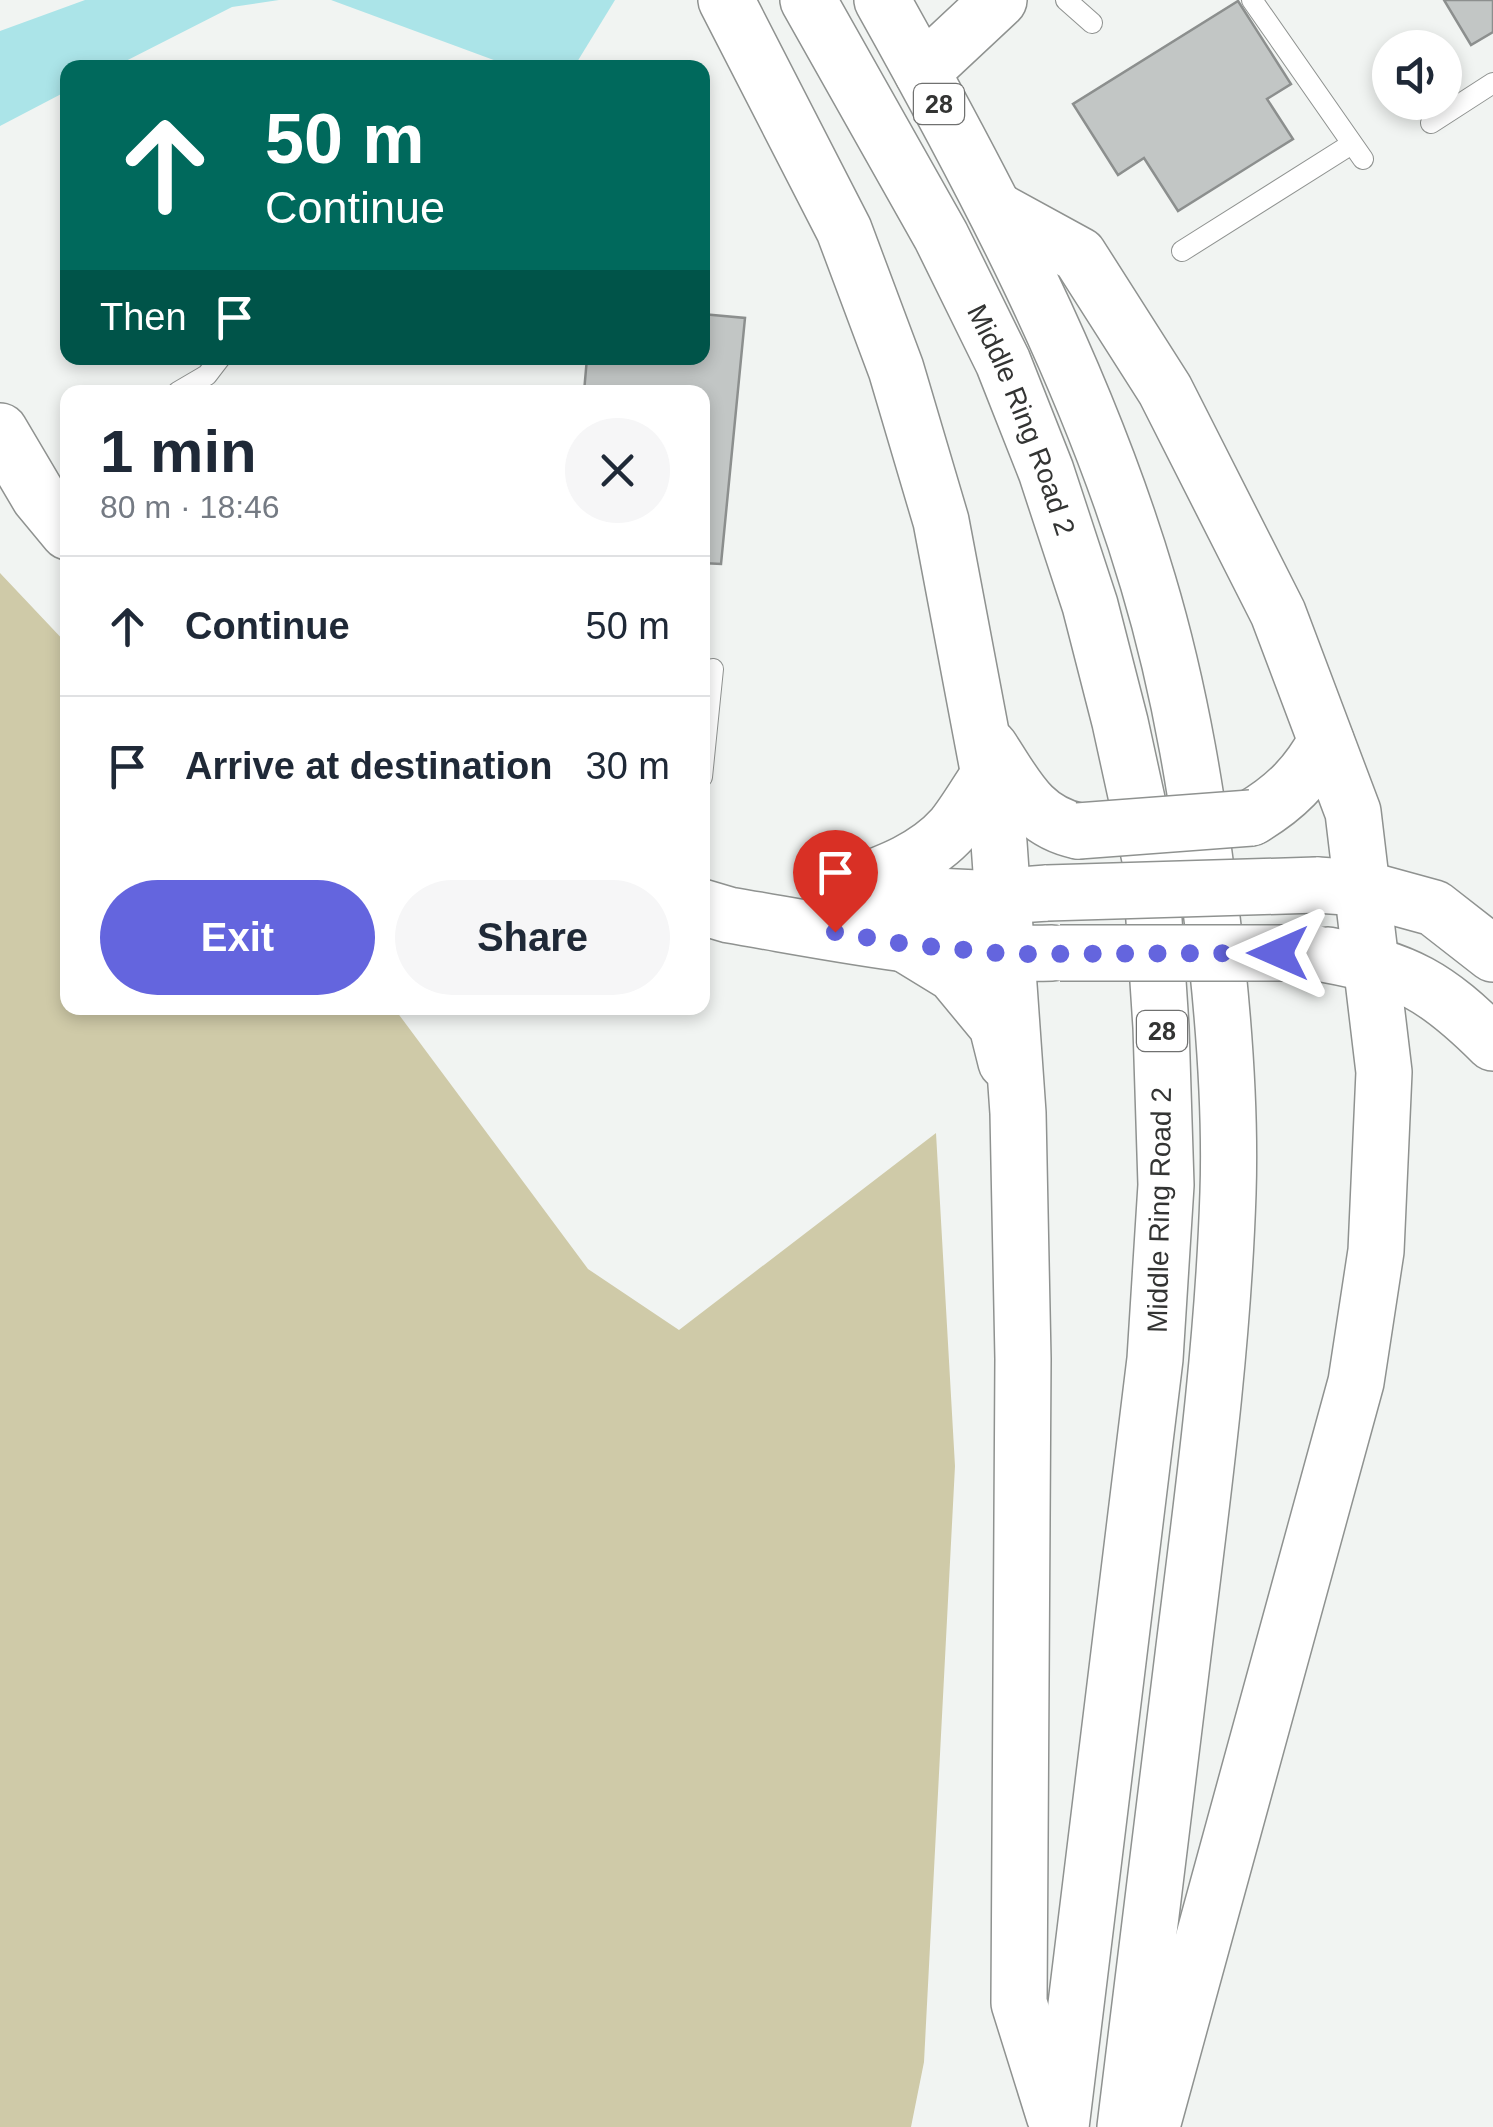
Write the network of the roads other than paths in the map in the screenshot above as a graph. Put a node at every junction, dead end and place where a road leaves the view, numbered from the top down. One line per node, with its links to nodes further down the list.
1 (726, 0): 20 (main road)
2 (808, 0): 34 (main road, Middle Ring Road 2 / 28)
3 (882, 0): 8 (main road, 28)
4 (999, 0): 8 (main road)
5 (1066, 0): 7 (lane)
6 (1252, 0): 12 (lane)
7 (1092, 23)
8 (922, 72): 11 (main road, 28)
9 (1493, 83): 10 (lane)
10 (1431, 122)
11 (995, 210): 19 (main road); 35 (main road, 28)
12 (1182, 251)
13 (214, 365): 14 (lane)
14 (189, 385)
15 (0, 431): 16 (main road)
16 (60, 522)
17 (713, 669): 18 (lane)
18 (710, 686)
19 (1326, 741): 20 (main road, bridge); 21 (main road)
20 (986, 755): 24 (main road); 25 (main road)
21 (1353, 812): 22 (main road); 26 (main road)
22 (1339, 886): 25 (main road, bridge); 26 (main road); 31 (main road)
23 (710, 888): 24 (main road)
24 (834, 892): 25 (main road)
25 (1025, 894): 29 (main road)
26 (1434, 908): 30 (main road)
27 (710, 909): 28 (main road)
28 (905, 944): 29 (main road); 33 (main road)
29 (1034, 954): 31 (main road, bridge); 33 (main road)
30 (1493, 954)
31 (1370, 963): 32 (main road); 36 (main road)
32 (1493, 1043)
33 (1018, 1113): 34 (main road)
34 (1059, 2127)
35 (1125, 2127)
36 (1152, 2127)

